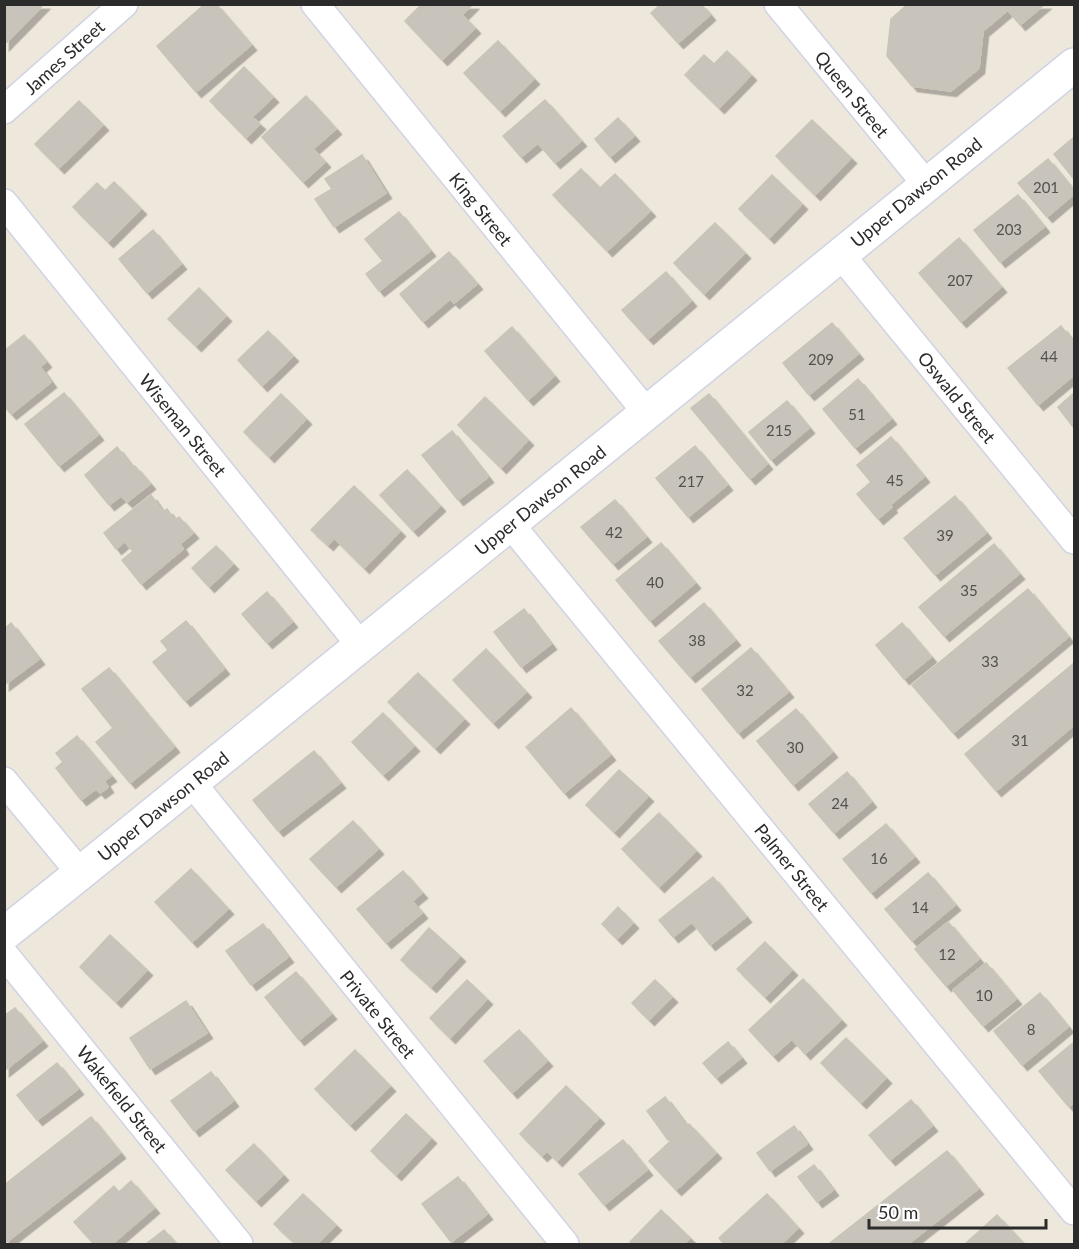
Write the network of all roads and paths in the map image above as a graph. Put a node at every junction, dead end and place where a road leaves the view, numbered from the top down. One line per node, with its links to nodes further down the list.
1 (124, 4): 5 (street, James Street)
2 (315, 4): 9 (street, King Street)
3 (778, 4): 6 (street, Queen Street)
4 (1074, 64): 6 (street, Upper Dawson Road)
5 (4, 110)
6 (926, 184): 8 (street, Upper Dawson Road)
7 (4, 203): 12 (street, Wiseman Street)
8 (840, 254): 9 (street, Upper Dawson Road); 11 (street, Oswald Street)
9 (647, 413): 10 (street, Upper Dawson Road)
10 (510, 524): 12 (street, Upper Dawson Road); 18 (street, Palmer Street)
11 (1074, 540)
12 (361, 646): 14 (street, Upper Dawson Road)
13 (4, 781): 15 (street)
14 (192, 783): 15 (street, Upper Dawson Road); 20 (street, Private Street)
15 (81, 874): 16 (street, Upper Dawson Road)
16 (4, 933)
17 (4, 954): 19 (street, Wakefield Street)
18 (1074, 1211)
19 (239, 1245)
20 (565, 1245)

